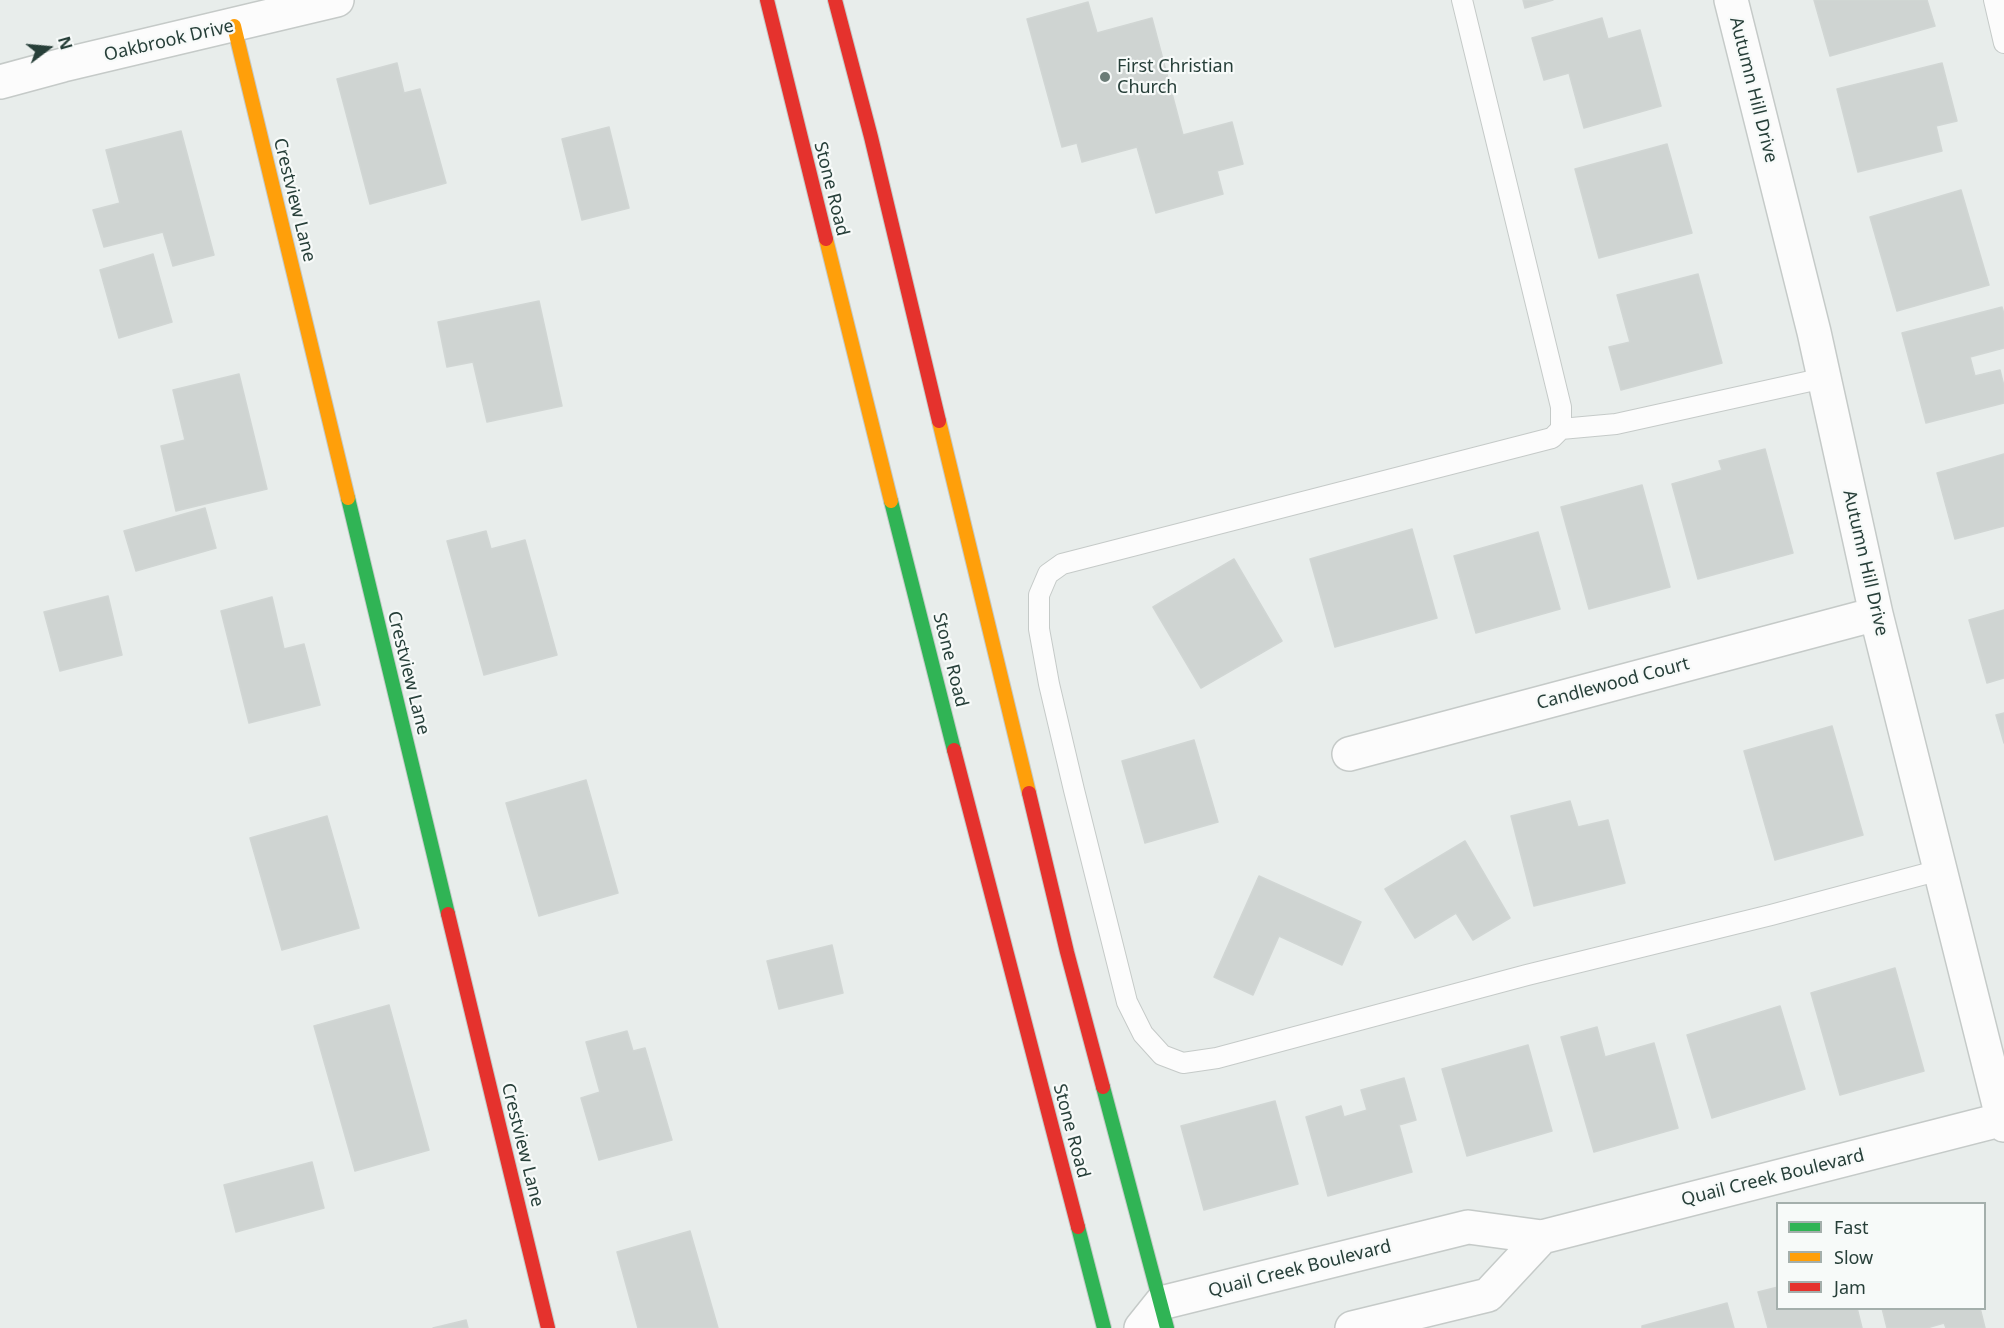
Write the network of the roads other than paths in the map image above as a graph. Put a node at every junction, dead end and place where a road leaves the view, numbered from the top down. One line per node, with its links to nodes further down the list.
1 (337, 0): 7 (street, Oakbrook Drive)
2 (767, 0): 19 (main road, Stone Road)
3 (835, 0): 17 (main road)
4 (1462, 0): 11 (lane)
5 (1731, 0): 10 (street, Autumn Hill Drive)
6 (1994, 0): 8 (lane)
7 (234, 26): 9 (street, Oakbrook Drive); 18 (main road, Crestview Lane)
8 (2004, 43)
9 (0, 82)
10 (1824, 378): 11 (lane); 12 (street, Autumn Hill Drive)
11 (1562, 429): 14 (lane)
12 (1876, 614): 13 (street, Candlewood Court); 14 (street, Autumn Hill Drive)
13 (1349, 754)
14 (1940, 870): 15 (street, Autumn Hill Drive)
15 (2004, 1122): 16 (street, Quail Creek Boulevard)
16 (1542, 1237): 17 (street, Quail Creek Boulevard); 21 (street)
17 (1164, 1315): 20 (street)
18 (548, 1328)
19 (1104, 1328)
20 (1141, 1328)
21 (1352, 1328)

